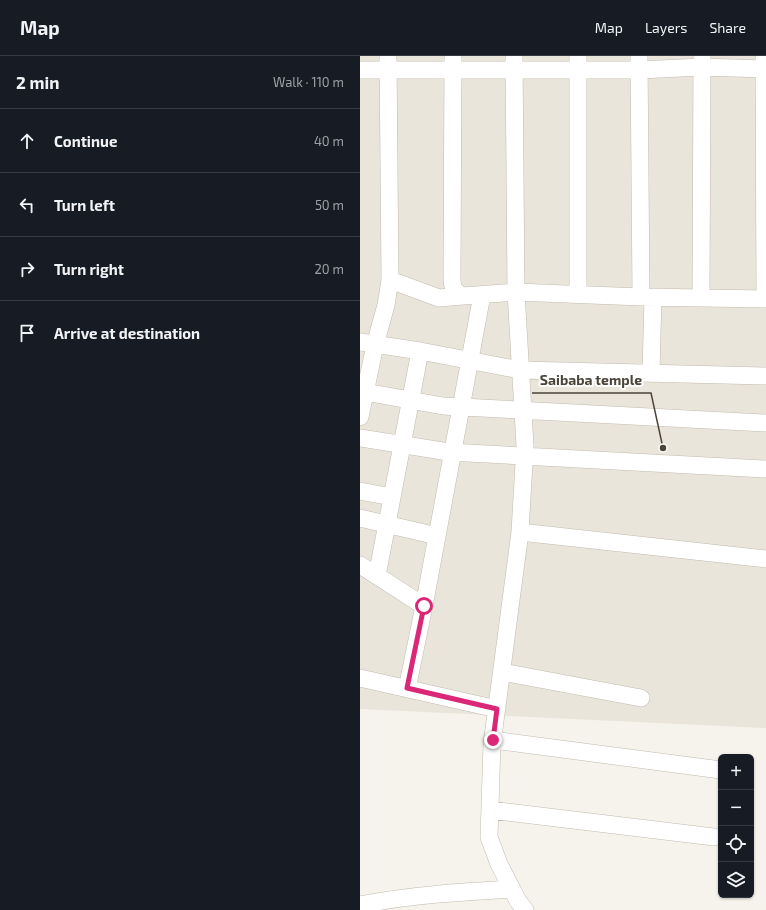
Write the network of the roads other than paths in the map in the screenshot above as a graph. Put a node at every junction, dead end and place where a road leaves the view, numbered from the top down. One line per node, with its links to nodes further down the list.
1 (702, 62): 6 (street); 7 (street); 15 (street)
2 (388, 63): 3 (street); 8 (street); 9 (street)
3 (453, 63): 4 (street); 13 (street)
4 (514, 63): 5 (street); 10 (street)
5 (578, 63): 6 (street); 11 (street)
6 (639, 63): 14 (street)
7 (765, 65): 16 (street)
8 (360, 70)
9 (390, 280): 13 (street); 17 (street)
10 (516, 292): 11 (street); 12 (street); 20 (street)
11 (578, 294): 14 (street)
12 (482, 295): 13 (street); 19 (street)
13 (463, 296)
14 (647, 297): 15 (street); 21 (street)
15 (701, 298): 16 (street)
16 (765, 299)
17 (368, 343): 18 (street); 23 (street)
18 (420, 351): 19 (street); 24 (street)
19 (470, 360): 20 (street); 25 (street)
20 (520, 370): 21 (street); 26 (street)
21 (651, 373): 22 (street)
22 (766, 376)
23 (363, 392): 24 (street); 27 (street)
24 (410, 400): 25 (street); 30 (street)
25 (462, 407): 26 (street); 31 (street)
26 (523, 410): 28 (street); 32 (street)
27 (360, 417)
28 (766, 423)
29 (360, 438): 30 (street)
30 (402, 444): 31 (street); 35 (street)
31 (453, 452): 32 (street); 39 (street)
32 (524, 455): 33 (street); 38 (street)
33 (766, 469)
34 (360, 491): 35 (street)
35 (392, 497): 37 (street)
36 (360, 518): 37 (street)
37 (386, 524): 39 (street); 42 (street)
38 (520, 532): 40 (street); 44 (street)
39 (437, 536): 43 (street)
40 (766, 559)
41 (360, 565): 42 (street)
42 (377, 576): 43 (street)
43 (424, 606): 46 (street)
44 (502, 672): 47 (street); 48 (street)
45 (360, 678): 46 (street)
46 (407, 688): 48 (street)
47 (641, 698)
48 (497, 709): 49 (street)
49 (493, 740): 50 (street); 51 (street)
50 (718, 770)
51 (490, 810): 52 (street); 53 (street)
52 (714, 837)
53 (510, 886): 54 (street); 55 (street)
54 (360, 905)
55 (525, 910)

